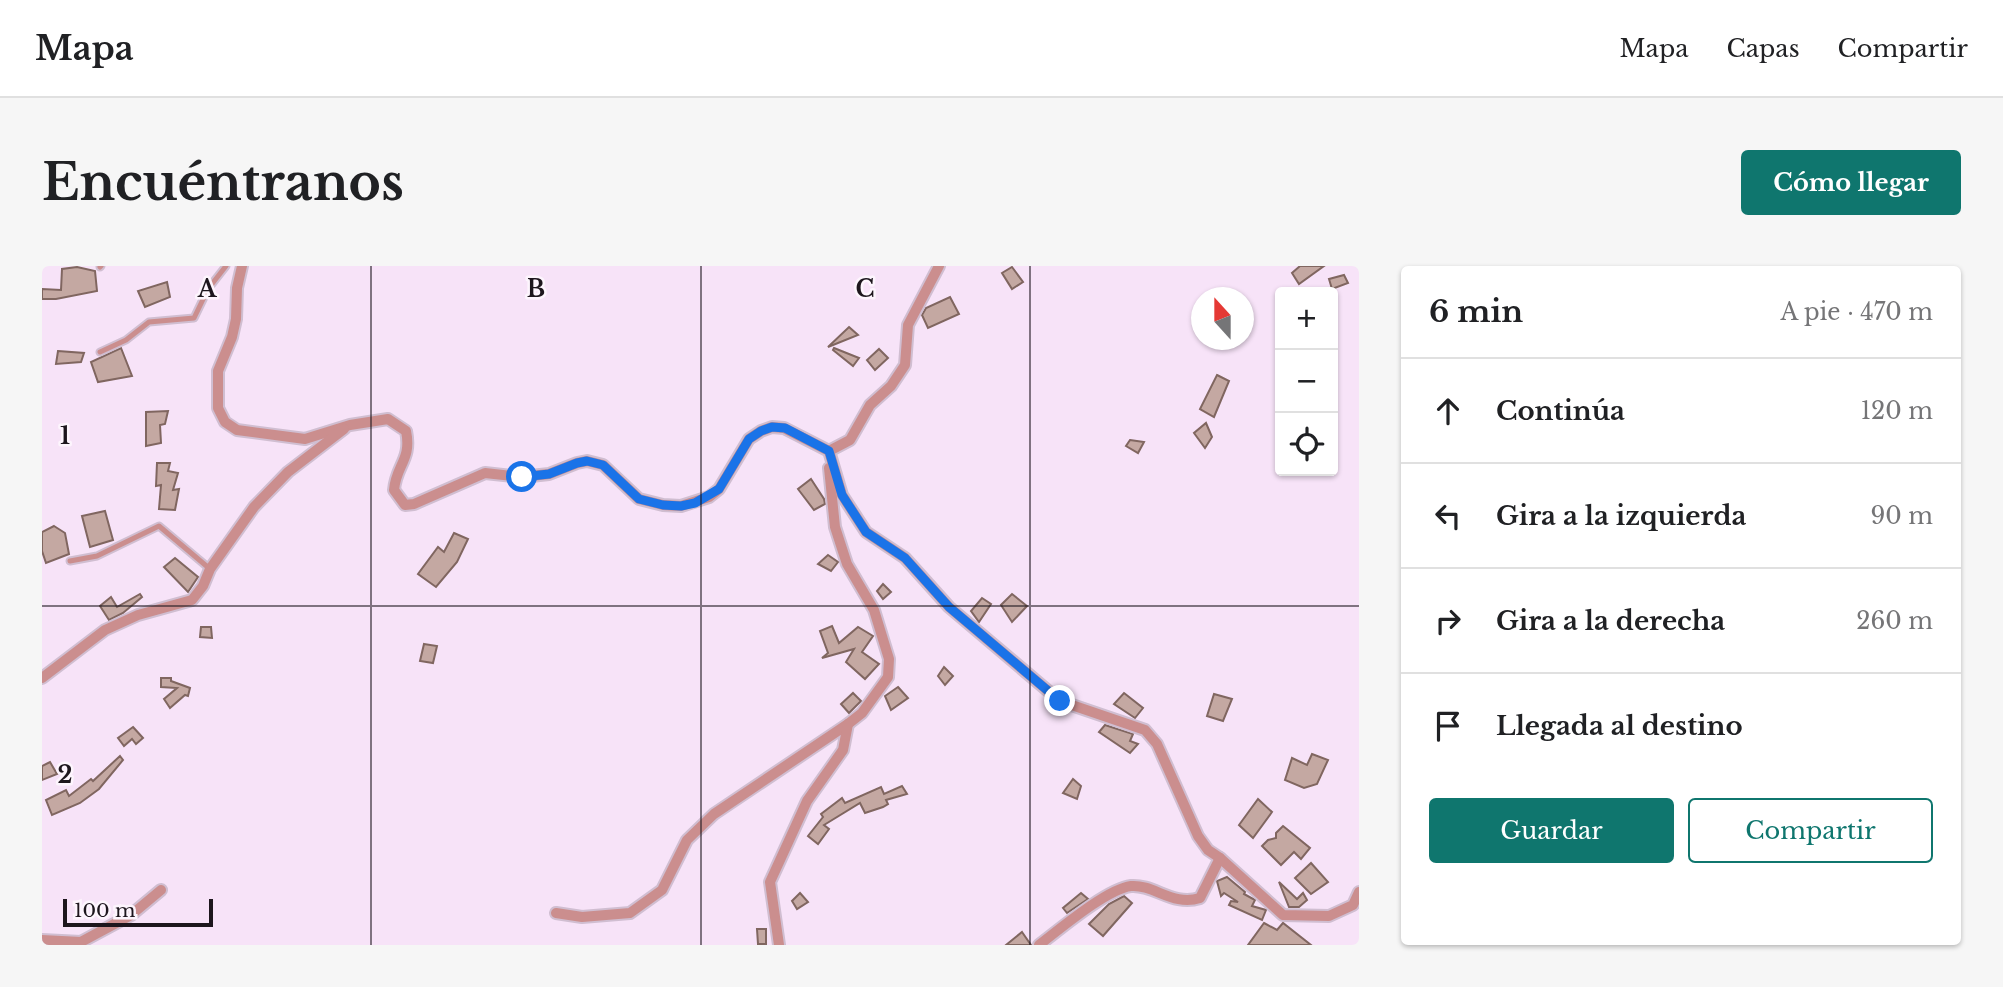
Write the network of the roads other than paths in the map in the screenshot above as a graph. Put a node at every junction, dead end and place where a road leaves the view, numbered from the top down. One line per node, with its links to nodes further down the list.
1 (226, 266): 4 (lane)
2 (242, 266): 5 (street)
3 (939, 266): 6 (street)
4 (100, 352)
5 (350, 425): 6 (street); 8 (street)
6 (829, 451): 10 (street); 11 (street)
7 (70, 561): 8 (lane)
8 (210, 569): 9 (street)
9 (42, 678)
10 (848, 724): 14 (street); 16 (street)
11 (1220, 858): 13 (street); 17 (street)
12 (161, 891): 15 (street)
13 (1359, 892)
14 (556, 913)
15 (42, 940)
16 (779, 945)
17 (1039, 945)

